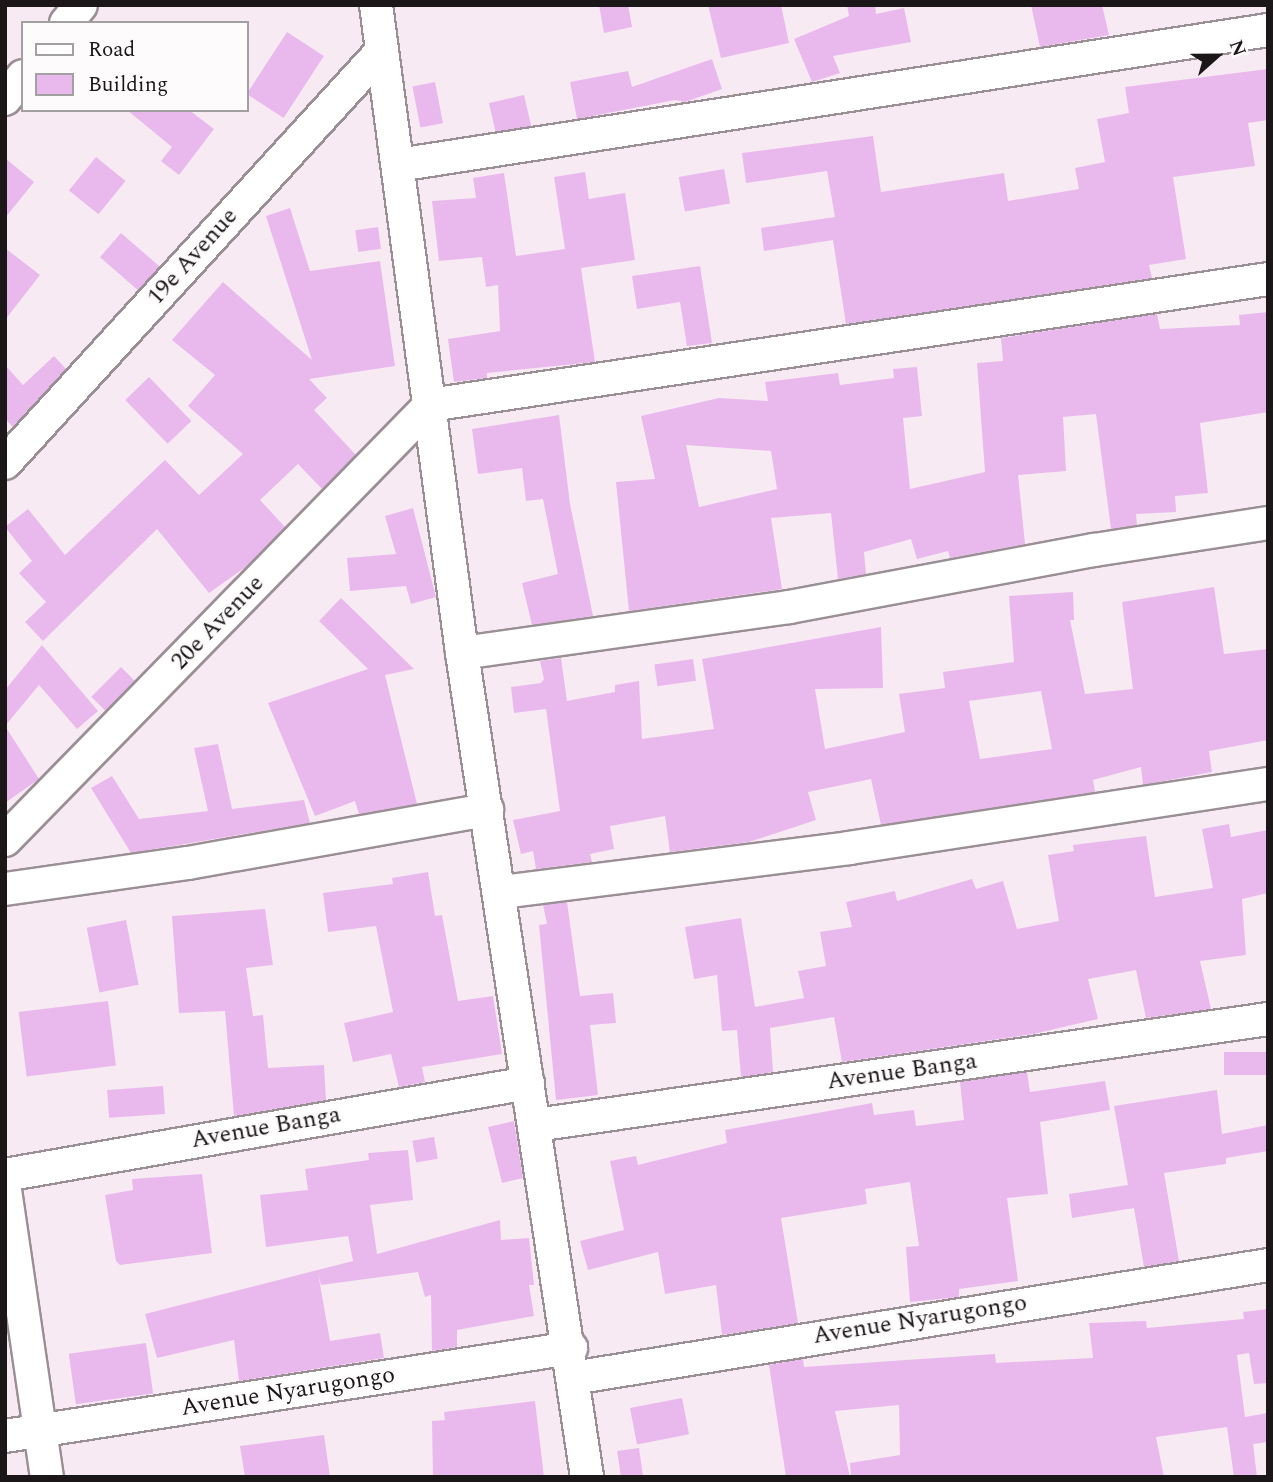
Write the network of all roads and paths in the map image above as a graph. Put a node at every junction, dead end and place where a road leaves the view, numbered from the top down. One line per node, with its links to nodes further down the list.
1 (81, 5): 3 (street)
2 (376, 5): 5 (street)
3 (67, 21)
4 (1268, 30): 8 (street)
5 (381, 52): 8 (street); 11 (street, 19e Avenue)
6 (21, 79): 7 (street)
7 (5, 99)
8 (398, 165): 10 (street)
9 (1268, 279): 10 (street)
10 (430, 405): 13 (street); 16 (street, 20e Avenue)
11 (5, 463)
12 (1268, 523): 13 (street)
13 (462, 653): 15 (street)
14 (1268, 784): 18 (street)
15 (487, 810): 17 (street); 18 (street)
16 (5, 841)
17 (5, 889)
18 (501, 892): 20 (street)
19 (1268, 1019): 21 (street, Avenue Banga)
20 (528, 1083): 21 (street); 22 (street, Avenue Banga)
21 (536, 1125): 25 (street)
22 (5, 1175)
23 (5, 1190): 26 (street)
24 (1268, 1265): 25 (street, Avenue Nyarugongo)
25 (572, 1363): 26 (street, Avenue Nyarugongo); 29 (street)
26 (41, 1430): 27 (street, Avenue Nyarugongo); 28 (street)
27 (5, 1436)
28 (47, 1477)
29 (587, 1477)

